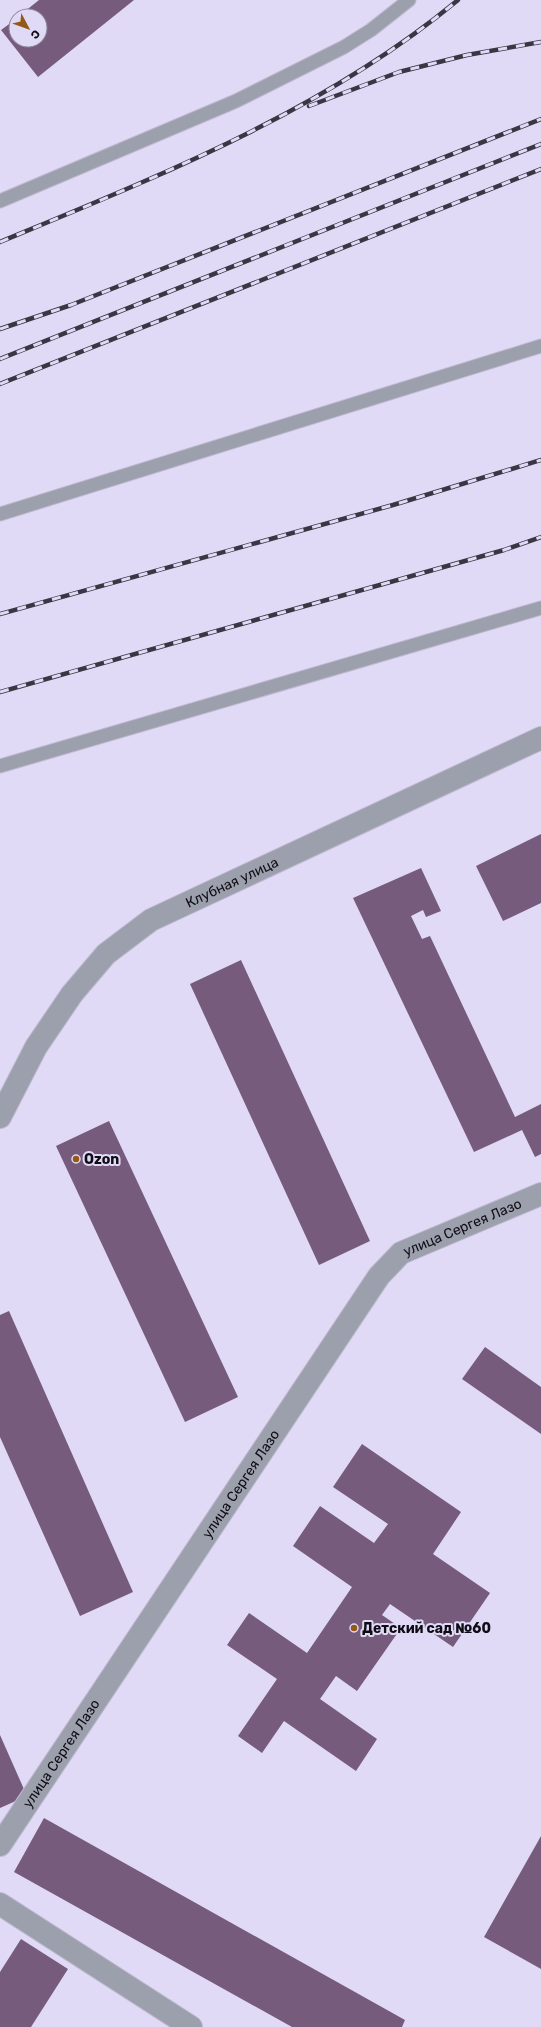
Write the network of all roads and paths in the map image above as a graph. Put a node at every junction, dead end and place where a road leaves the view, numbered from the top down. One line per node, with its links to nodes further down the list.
1 (409, 0): 2 (lane)
2 (0, 201)
3 (541, 346): 4 (lane)
4 (0, 514)
5 (541, 608): 7 (lane)
6 (541, 738): 8 (street, Клубная улица)
7 (0, 766)
8 (0, 1117)
9 (541, 1194): 10 (street, улица Сергея Лазо)
10 (0, 1845)
11 (0, 1904): 12 (street)
12 (191, 2027)

